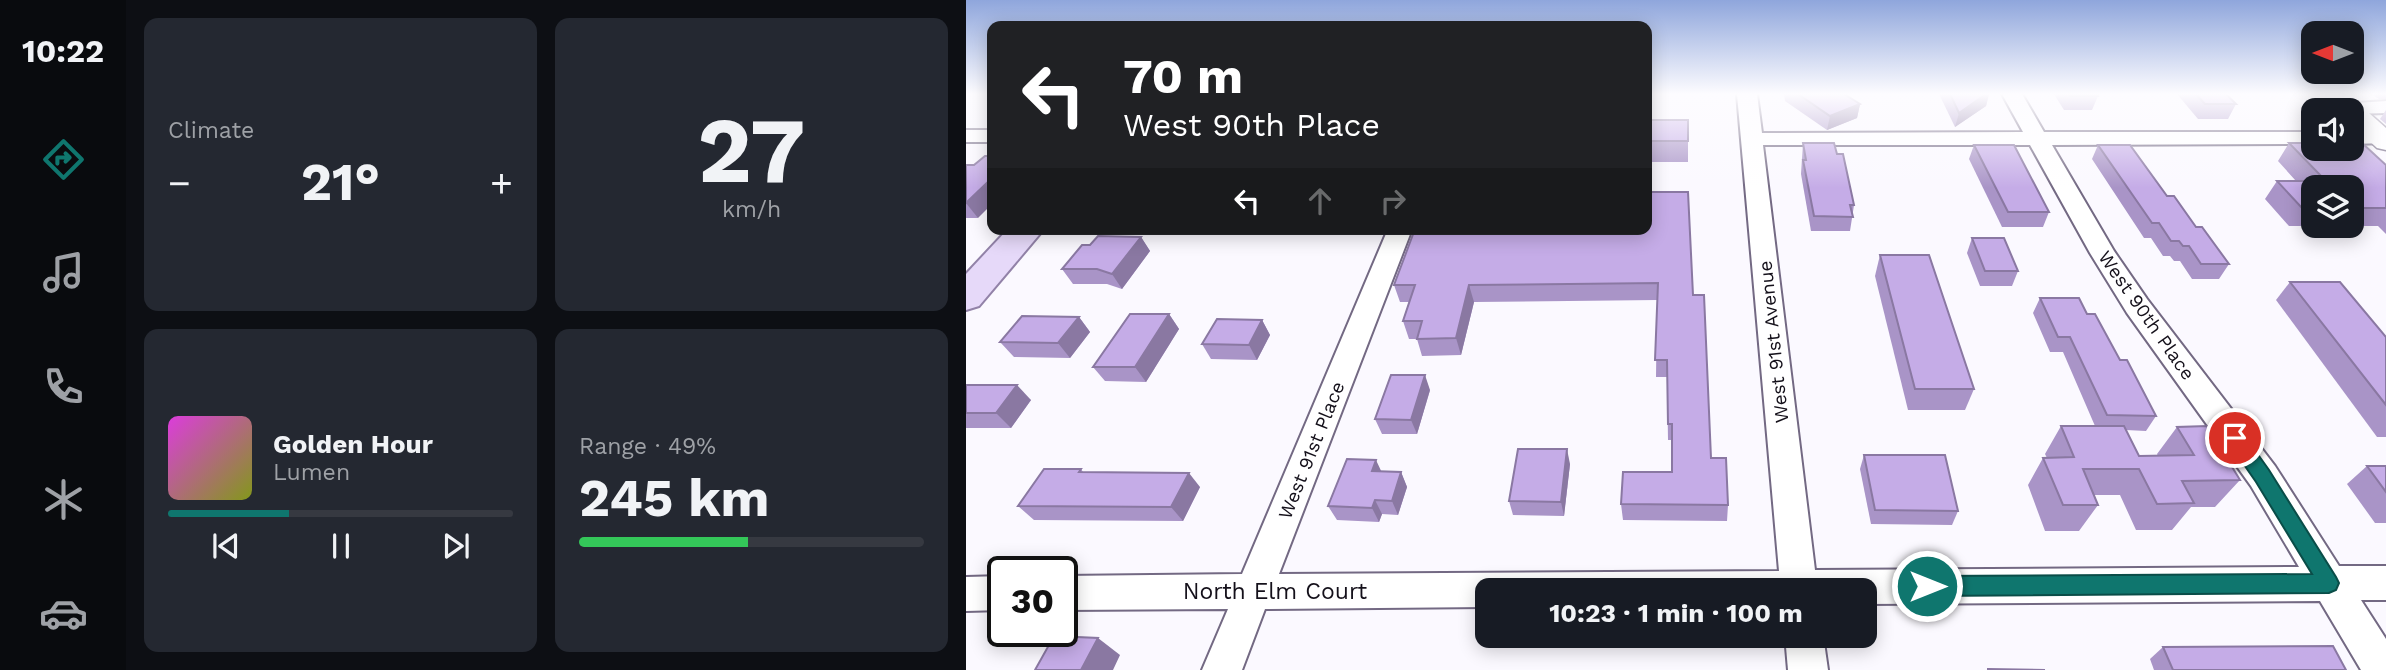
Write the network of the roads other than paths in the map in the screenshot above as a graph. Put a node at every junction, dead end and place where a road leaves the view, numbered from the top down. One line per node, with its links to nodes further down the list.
1 (1750, 125): 8 (street, West 91st Avenue)
2 (2030, 125): 6 (street, West 90th Place)
3 (2368, 125): 10 (street)
4 (966, 136): 5 (street)
5 (987, 136)
6 (2037, 138): 7 (street); 8 (street); 15 (street, West 90th Place)
7 (2301, 138)
8 (1752, 139): 14 (street, West 91st Avenue)
9 (2364, 139): 10 (street)
10 (2384, 140)
11 (1022, 235): 13 (main road)
12 (1398, 235): 19 (street, West 91st Place)
13 (966, 297)
14 (1798, 578)
15 (2329, 583): 16 (street); 17 (street); 26 (street, West 90th Place)
16 (2386, 583)
17 (1877, 588)
18 (1475, 590): 19 (street, North Elm Court)
19 (1253, 592): 21 (street, North Elm Court); 24 (street, West 91st Place)
20 (987, 593): 22 (street)
21 (1078, 593)
22 (966, 594)
23 (1805, 648): 25 (street)
24 (1222, 670)
25 (1808, 670)
26 (2383, 670)

